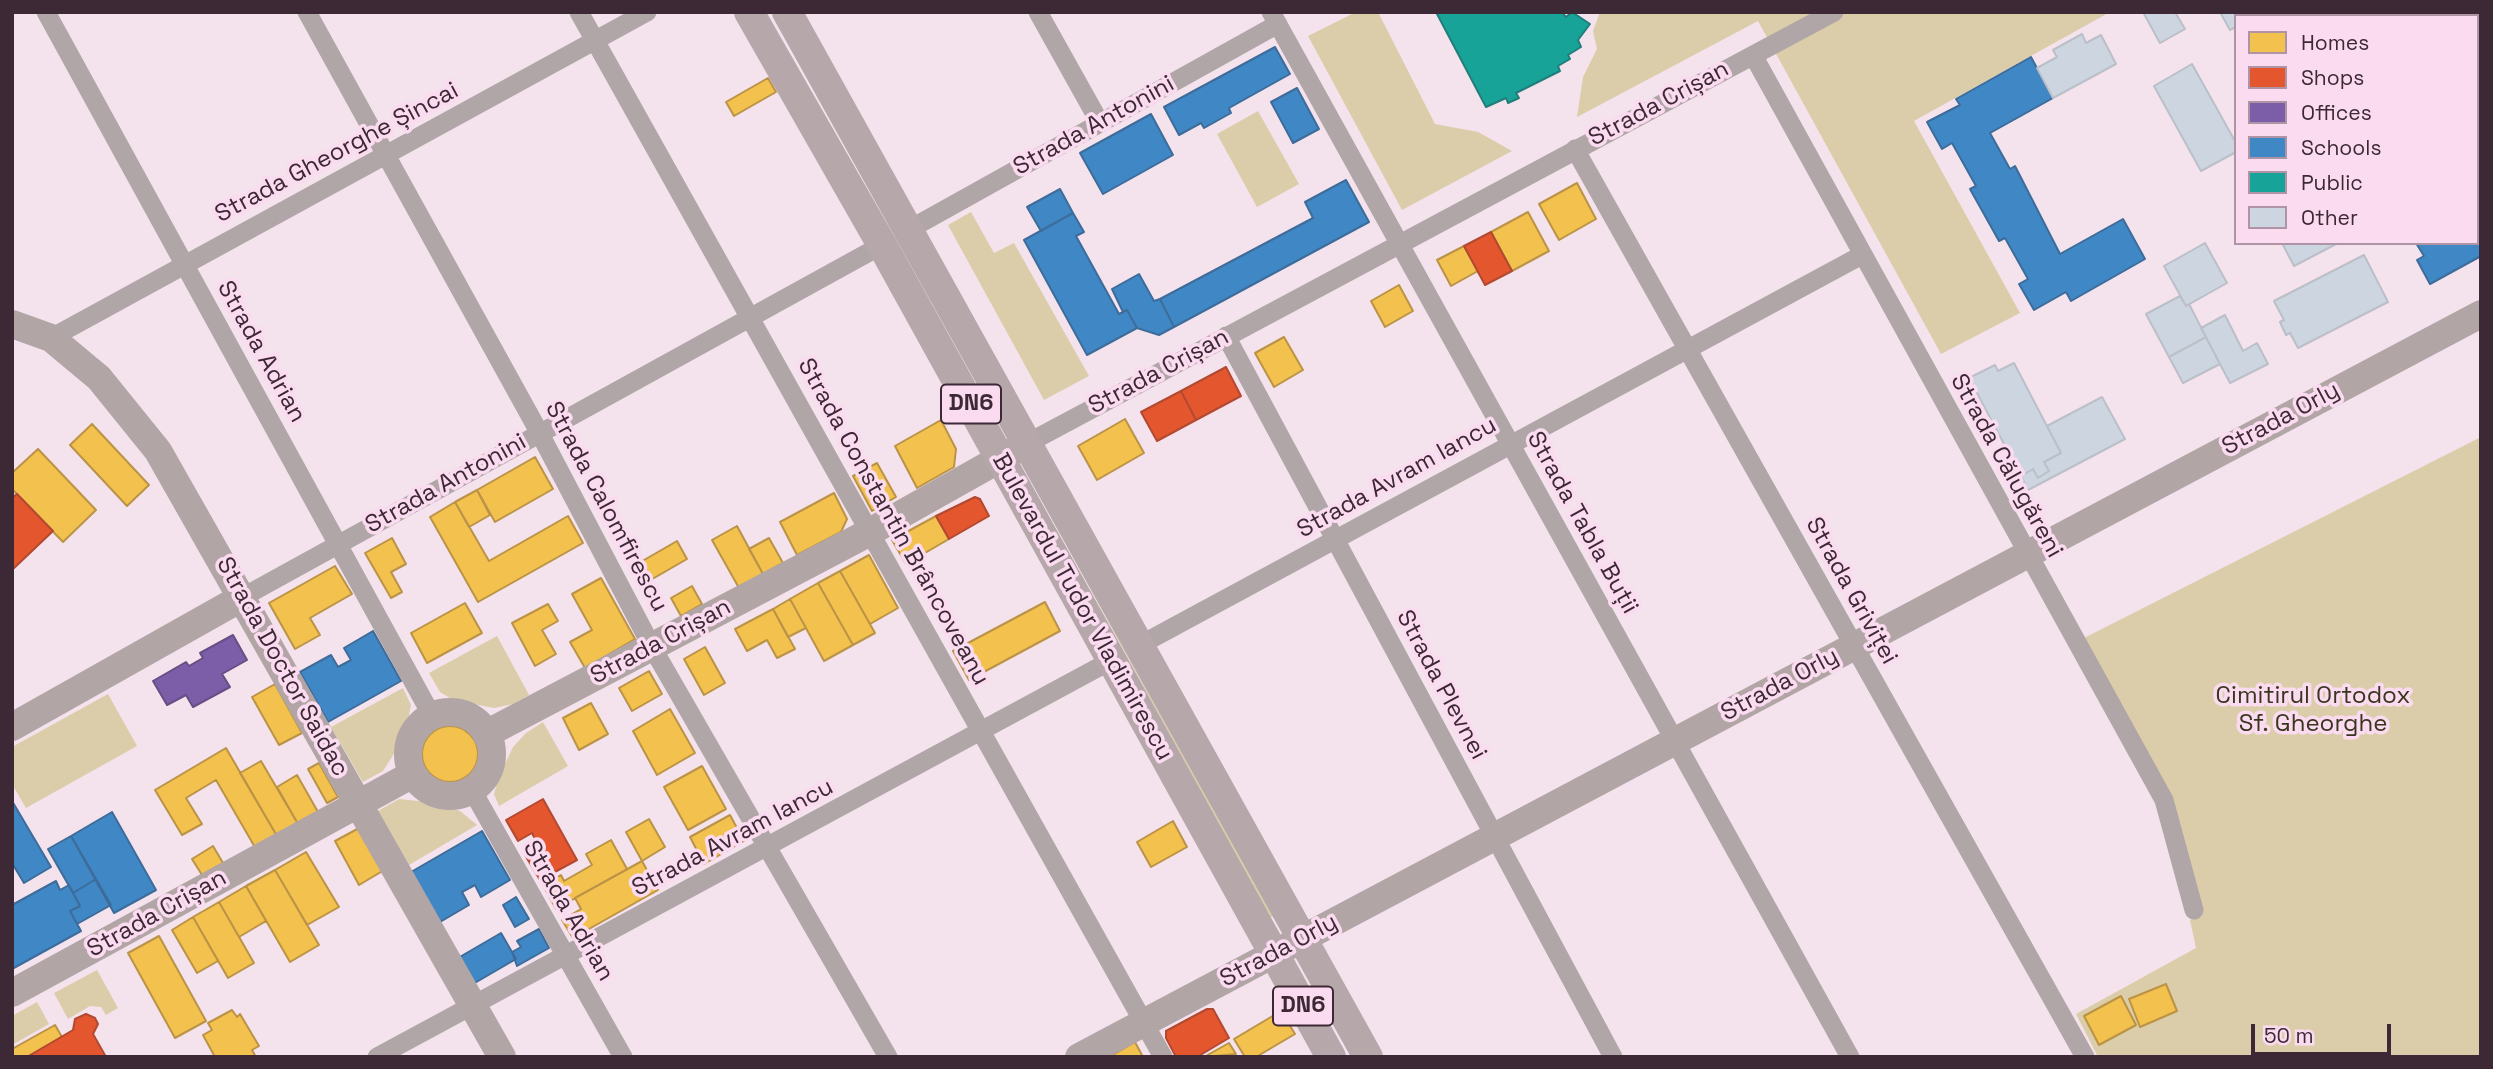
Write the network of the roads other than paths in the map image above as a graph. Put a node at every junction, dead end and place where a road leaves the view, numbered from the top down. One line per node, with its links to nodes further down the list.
1 (46, 12): 19 (street, Strada Adrian)
2 (307, 12): 14 (street, Strada Calomfirescu)
3 (579, 12): 10 (street, Strada Constantin Brâncoveanu)
4 (647, 12): 10 (street, Strada Gheorghe Șincai)
5 (748, 12): 17 (main road, Bulevardul Tudor Vladimirescu / DN6)
6 (787, 12): 15 (main road, Bulevardul Tudor Vladimirescu / DN6)
7 (1038, 12): 12 (street)
8 (1834, 12): 11 (street, Strada Crișan)
9 (1275, 18): 12 (street, Strada Antonini); 16 (street, Strada Tabla Buții)
10 (595, 41): 14 (street, Strada Gheorghe Șincai); 21 (street, Strada Constantin Brâncoveanu)
11 (1753, 55): 13 (street, Strada Crișan); 18 (street, Strada Călugăreni)
12 (1100, 123): 15 (street, Strada Antonini)
13 (1575, 149): 16 (street, Strada Crișan); 25 (street, Strada Griviței)
14 (386, 155): 19 (street, Strada Gheorghe Șincai); 26 (street, Strada Calomfirescu)
15 (910, 229): 27 (main road, Bulevardul Tudor Vladimirescu / DN6)
16 (1399, 243): 23 (street, Strada Crișan); 28 (street, Strada Tabla Buții)
17 (882, 245): 21 (street, Strada Antonini); 29 (main road, Bulevardul Tudor Vladimirescu / DN6)
18 (1862, 255): 25 (street, Strada Avram Iancu); 33 (street, Strada Călugăreni)
19 (184, 264): 24 (street, Strada Gheorghe Șincai); 32 (street, Strada Adrian)
20 (2481, 314): 33 (street, Strada Orly)
21 (750, 317): 26 (street, Strada Antonini); 30 (street, Strada Constantin Brâncoveanu)
22 (12, 324): 24 (street, Strada Doctor Saidac)
23 (1226, 336): 27 (street, Strada Crișan); 31 (street, Strada Plevnei)
24 (51, 338): 34 (street, Strada Doctor Saidac)
25 (1688, 349): 28 (street, Strada Avram Iancu); 36 (street, Strada Griviței)
26 (539, 432): 32 (street, Strada Antonini); 37 (street, Strada Calomfirescu)
27 (1028, 443): 29 (street, Strada Crișan); 35 (main road, Bulevardul Tudor Vladimirescu / DN6)
28 (1510, 444): 31 (street, Strada Avram Iancu); 43 (street, Strada Tabla Buții)
29 (1000, 458): 30 (street, Strada Crișan); 38 (main road, Bulevardul Tudor Vladimirescu / DN6)
30 (868, 533): 37 (street, Strada Crișan); 41 (street, Strada Constantin Brâncoveanu)
31 (1335, 540): 35 (street, Strada Avram Iancu); 47 (street, Strada Plevnei)
32 (339, 544): 34 (street, Strada Antonini); 39 (street, Strada Adrian)
33 (2027, 553): 36 (street, Strada Orly); 49 (street, Strada Călugăreni)
34 (243, 597): 40 (street, Strada Antonini); 46 (street, Strada Doctor Saidac)
35 (1140, 645): 50 (main road, Bulevardul Tudor Vladimirescu / DN6)
36 (1854, 646): 43 (street, Strada Orly); 66 (street, Strada Griviței)
37 (652, 647): 42 (street, Strada Crișan); 48 (street, Strada Calomfirescu)
38 (1112, 660): 41 (street, Strada Avram Iancu); 52 (main road, Bulevardul Tudor Vladimirescu / DN6)
39 (432, 716): 42 (street); 44 (street)
40 (12, 727)
41 (982, 731): 48 (street, Strada Avram Iancu); 55 (street, Strada Constantin Brâncoveanu)
42 (486, 734): 45 (street)
43 (1675, 741): 47 (street, Strada Orly); 65 (street, Strada Tabla Buții)
44 (413, 775): 45 (street); 46 (street, Strada Crișan)
45 (472, 790): 51 (street, Strada Adrian)
46 (358, 804): 53 (street, Strada Crișan); 54 (street, Strada Doctor Saidac)
47 (1494, 837): 50 (street, Strada Orly); 64 (street, Strada Plevnei)
48 (766, 849): 51 (street, Strada Avram Iancu); 59 (street, Strada Calomfirescu)
49 (2194, 910)
50 (1303, 939): 52 (street, Strada Orly); 63 (main road, Bulevardul Tudor Vladimirescu / DN6)
51 (565, 955): 54 (street, Strada Avram Iancu); 58 (street, Strada Adrian)
52 (1274, 955): 55 (street, Strada Orly); 62 (main road, Bulevardul Tudor Vladimirescu / DN6)
53 (12, 993)
54 (473, 1005): 56 (street, Strada Avram Iancu); 57 (street, Strada Doctor Saidac)
55 (1144, 1022): 60 (street, Strada Orly); 61 (street, Strada Constantin Brâncoveanu)
56 (377, 1057)
57 (502, 1057)
58 (623, 1057)
59 (888, 1057)
60 (1079, 1057)
61 (1163, 1057)
62 (1331, 1057)
63 (1368, 1057)
64 (1613, 1057)
65 (1850, 1057)
66 (2085, 1057)

